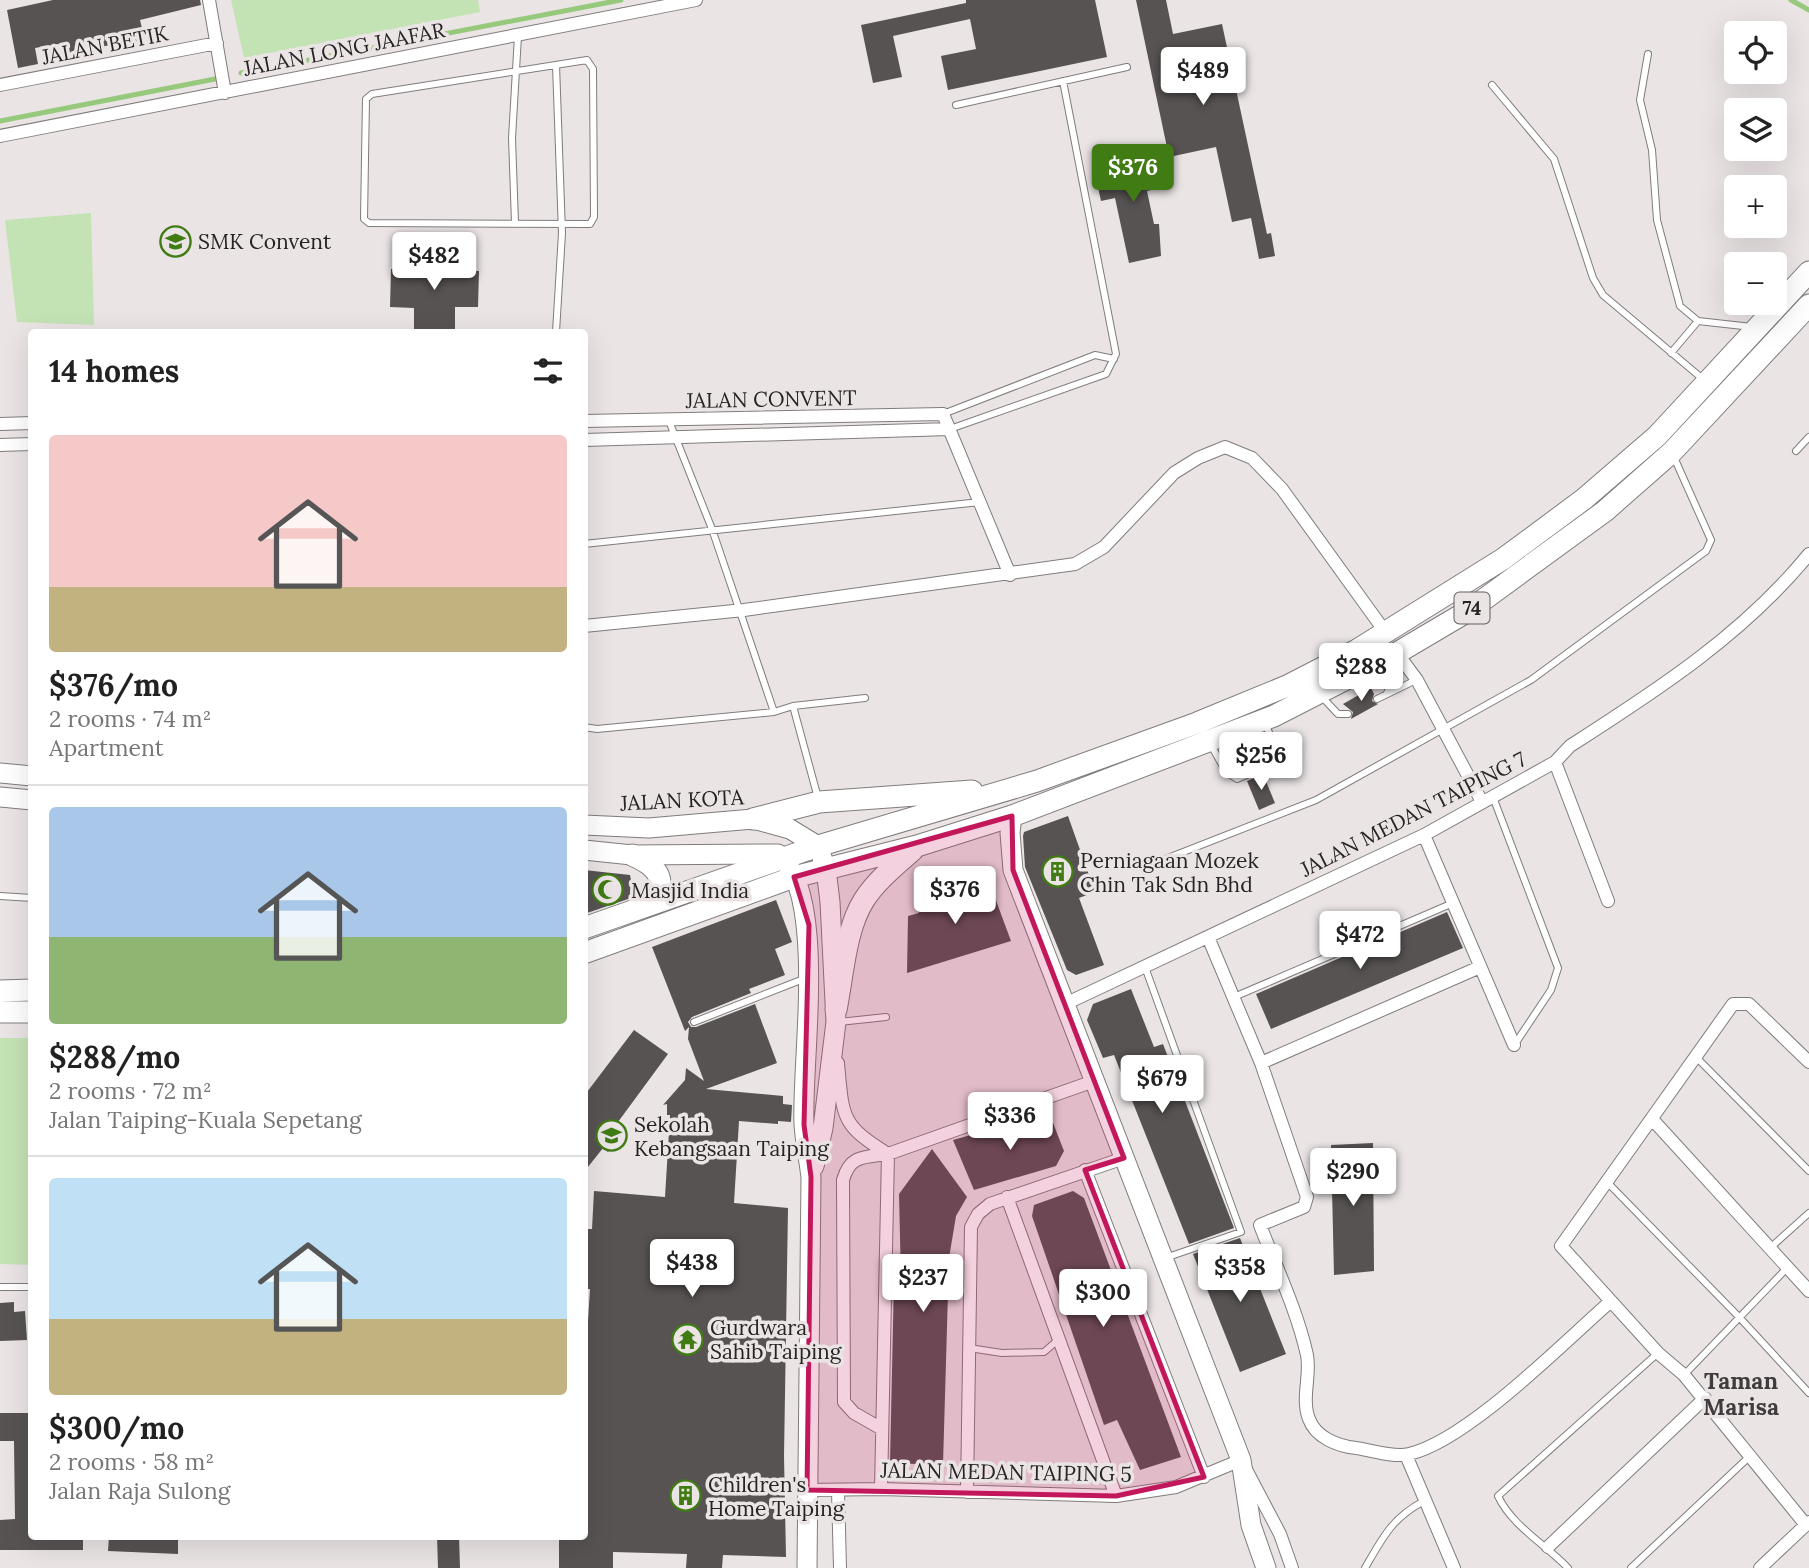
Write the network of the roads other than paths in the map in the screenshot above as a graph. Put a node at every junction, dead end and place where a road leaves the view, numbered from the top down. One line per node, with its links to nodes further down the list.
1 (209, 0): 4 (street)
2 (696, 0): 3 (street, JALAN LONG JAAFAR)
3 (518, 34): 8 (lane); 12 (street, JALAN LONG JAAFAR)
4 (217, 43): 10 (street, JALAN BETIK); 12 (street)
5 (1648, 54): 19 (lane)
6 (556, 65): 8 (lane); 16 (lane); 16 (lane)
7 (1127, 66): 9 (lane)
8 (516, 70): 15 (lane); 15 (lane)
9 (1063, 80): 13 (lane); 23 (lane)
10 (0, 85)
11 (1492, 85): 22 (lane)
12 (225, 93): 14 (street, JALAN LONG JAAFAR)
13 (956, 105)
14 (0, 136)
15 (515, 223): 16 (lane)
16 (560, 223): 21 (lane)
17 (1809, 272): 20 (main road, 74)
18 (1809, 305): 37 (main road, 74)
19 (1698, 321): 20 (lane); 22 (lane)
20 (1759, 328): 24 (main road, 74)
21 (556, 329)
22 (1671, 354): 24 (lane)
23 (1114, 359): 25 (lane); 30 (lane)
24 (1708, 383): 45 (main road, 74)
25 (943, 414): 27 (street, JALAN CONVENT); 30 (street)
26 (588, 421): 27 (street, JALAN CONVENT)
27 (668, 421): 31 (lane)
28 (0, 424): 29 (street)
29 (28, 424)
30 (950, 429): 31 (street, JALAN CONVENT); 38 (street)
31 (675, 436): 33 (street, JALAN CONVENT); 39 (lane)
32 (1809, 437): 36 (lane)
33 (588, 440)
34 (28, 444): 35 (street)
35 (0, 445)
36 (1796, 451)
37 (1672, 452): 46 (main road, 74); 57 (lane)
38 (982, 502): 39 (lane); 42 (street)
39 (712, 529): 40 (lane); 43 (lane)
40 (588, 544)
41 (1809, 554): 59 (street, JALAN MEDAN TAIPING 7)
42 (1010, 575): 43 (street); 45 (street)
43 (740, 608): 44 (street); 53 (lane)
44 (588, 626)
45 (1386, 633): 62 (main road, 74)
46 (1390, 657): 47 (street); 48 (main road, 74); 49 (lane)
47 (1417, 680): 49 (lane); 57 (street)
48 (1319, 693): 54 (lane); 55 (main road, 74)
49 (1387, 693): 51 (lane)
50 (865, 698): 52 (lane)
51 (1377, 699)
52 (793, 706): 53 (lane); 65 (lane)
53 (774, 712): 56 (lane)
54 (1348, 714)
55 (1263, 720): 58 (main road, 74); 58 (lane)
56 (588, 728)
57 (1444, 728): 68 (street); 77 (lane)
58 (1209, 742): 69 (main road, 74)
59 (1555, 762): 68 (street, JALAN MEDAN TAIPING 7); 83 (street)
60 (0, 773): 61 (main road)
61 (28, 776)
62 (1037, 781): 64 (main road); 73 (main road, 74)
63 (940, 785): 64 (lane)
64 (977, 791): 65 (main road)
65 (826, 796): 70 (main road)
66 (0, 797): 67 (main road)
67 (28, 800)
68 (1488, 800): 72 (street, JALAN MEDAN TAIPING 7); 101 (lane)
69 (1012, 816): 74 (main road, 74); 94 (main road)
70 (753, 819): 71 (main road, JALAN KOTA); 73 (main road, JALAN KOTA)
71 (588, 825)
72 (1424, 835): 84 (street); 86 (street, JALAN MEDAN TAIPING 7)
73 (818, 846): 78 (main road, 74); 79 (main road)
74 (917, 846): 79 (main road, 74); 97 (main road)
75 (588, 850): 76 (main road)
76 (632, 855): 78 (main road); 82 (main road)
77 (1150, 865)
78 (790, 868): 79 (main road, 74); 82 (main road, 74); 87 (main road, 74); 90 (main road)
79 (826, 869): 97 (main road)
80 (0, 896): 81 (lane)
81 (28, 898)
82 (656, 901): 85 (main road, 74)
83 (1608, 901)
84 (1453, 902): 89 (street); 93 (lane)
85 (588, 927)
86 (1208, 937): 88 (street, JALAN MEDAN TAIPING 7); 93 (street)
87 (588, 951)
88 (1145, 967): 94 (street, JALAN MEDAN TAIPING 7); 116 (lane)
89 (1480, 967): 101 (street); 104 (street)
90 (807, 978): 99 (lane); 111 (main road)
91 (28, 990): 92 (main road)
92 (0, 991)
93 (1234, 998): 104 (street)
94 (1065, 1004): 105 (main road)
95 (0, 1012): 96 (main road)
96 (28, 1012)
97 (836, 1016): 98 (lane); 100 (main road)
98 (886, 1017)
99 (694, 1022)
100 (836, 1042): 107 (street); 111 (main road)
101 (1514, 1045)
102 (1695, 1056): 103 (street); 106 (street); 110 (lane)
103 (1809, 1062)
104 (1261, 1063): 130 (street)
105 (1094, 1081): 107 (street); 108 (main road)
106 (1652, 1119): 112 (street); 115 (street)
107 (888, 1154): 129 (street); 129 (street)
108 (1124, 1158): 109 (street); 116 (main road)
109 (1085, 1170): 113 (street); 133 (street)
110 (1809, 1171)
111 (811, 1177): 135 (main road)
112 (1607, 1182): 121 (street); 122 (lane)
113 (1007, 1197): 123 (street); 124 (street)
114 (1809, 1213): 115 (lane)
115 (1770, 1248): 117 (street)
116 (1163, 1259): 132 (main road)
117 (1788, 1267): 120 (street); 122 (lane)
118 (0, 1287): 119 (lane)
119 (28, 1287)
120 (1809, 1291)
121 (1611, 1301): 125 (street); 130 (street)
122 (1739, 1317): 126 (lane); 127 (lane)
123 (1058, 1340): 124 (lane); 138 (street)
124 (969, 1348): 137 (street)
125 (1658, 1353): 126 (street); 141 (lane)
126 (1684, 1375): 128 (street)
127 (1809, 1393)
128 (1704, 1398): 131 (street); 141 (street)
129 (882, 1429): 134 (street)
130 (1406, 1455): 139 (street)
131 (1751, 1455): 140 (street); 149 (lane)
132 (1241, 1460): 133 (street, JALAN MEDAN TAIPING 5); 144 (main road); 145 (street)
133 (1203, 1476): 138 (street, JALAN MEDAN TAIPING 5)
134 (881, 1489): 136 (street, JALAN MEDAN TAIPING 5); 137 (street, JALAN MEDAN TAIPING 5)
135 (807, 1490): 136 (street, JALAN MEDAN TAIPING 5); 142 (main road)
136 (838, 1490): 143 (street)
137 (967, 1492): 138 (street, JALAN MEDAN TAIPING 5)
138 (1116, 1496)
139 (1424, 1501): 146 (lane); 147 (street)
140 (1808, 1523): 150 (street)
141 (1548, 1547): 148 (lane)
142 (807, 1568)
143 (840, 1568)
144 (1266, 1568)
145 (1293, 1568)
146 (1365, 1568)
147 (1454, 1568)
148 (1568, 1568)
149 (1631, 1568)
150 (1761, 1568)

